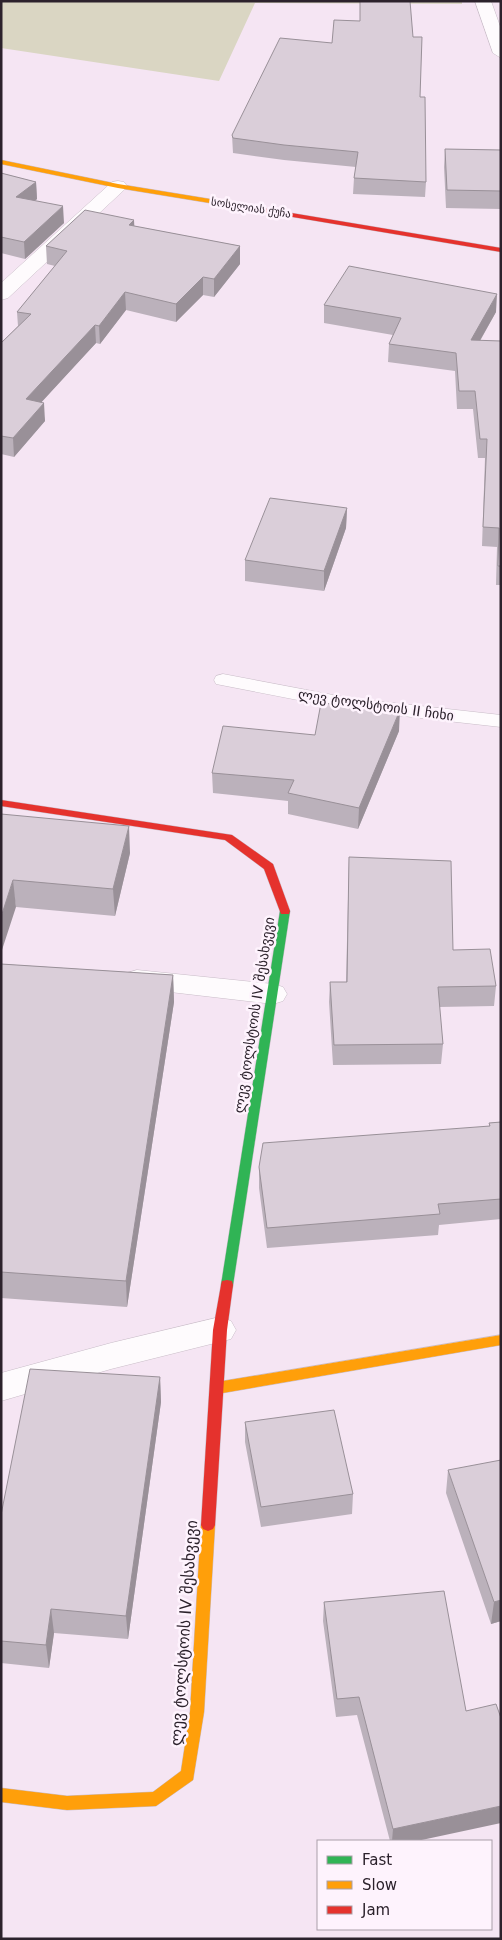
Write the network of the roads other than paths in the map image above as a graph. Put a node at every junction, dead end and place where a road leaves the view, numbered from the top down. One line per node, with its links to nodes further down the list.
1 (483, 1): 2 (street)
2 (501, 53)
3 (1, 162): 4 (street, სოსელიას ქუჩა)
4 (118, 186): 5 (street, სოსელიას ქუჩა); 6 (street)
5 (501, 250)
6 (1, 294)
7 (223, 680): 8 (lane, ლევ ტოლსტოის II ჩიხი)
8 (501, 721)
9 (1, 803): 11 (street, ლევ ტოლსტოის IV შესახვევი)
10 (108, 977): 11 (street)
11 (273, 994): 12 (street, ლევ ტოლსტოის IV შესახვევი)
12 (220, 1330): 14 (street); 15 (street, ლევ ტოლსტოის IV შესახვევი)
13 (501, 1340): 15 (street)
14 (1, 1387)
15 (217, 1388): 16 (street, ლევ ტოლსტოის IV შესახვევი)
16 (1, 1795)

